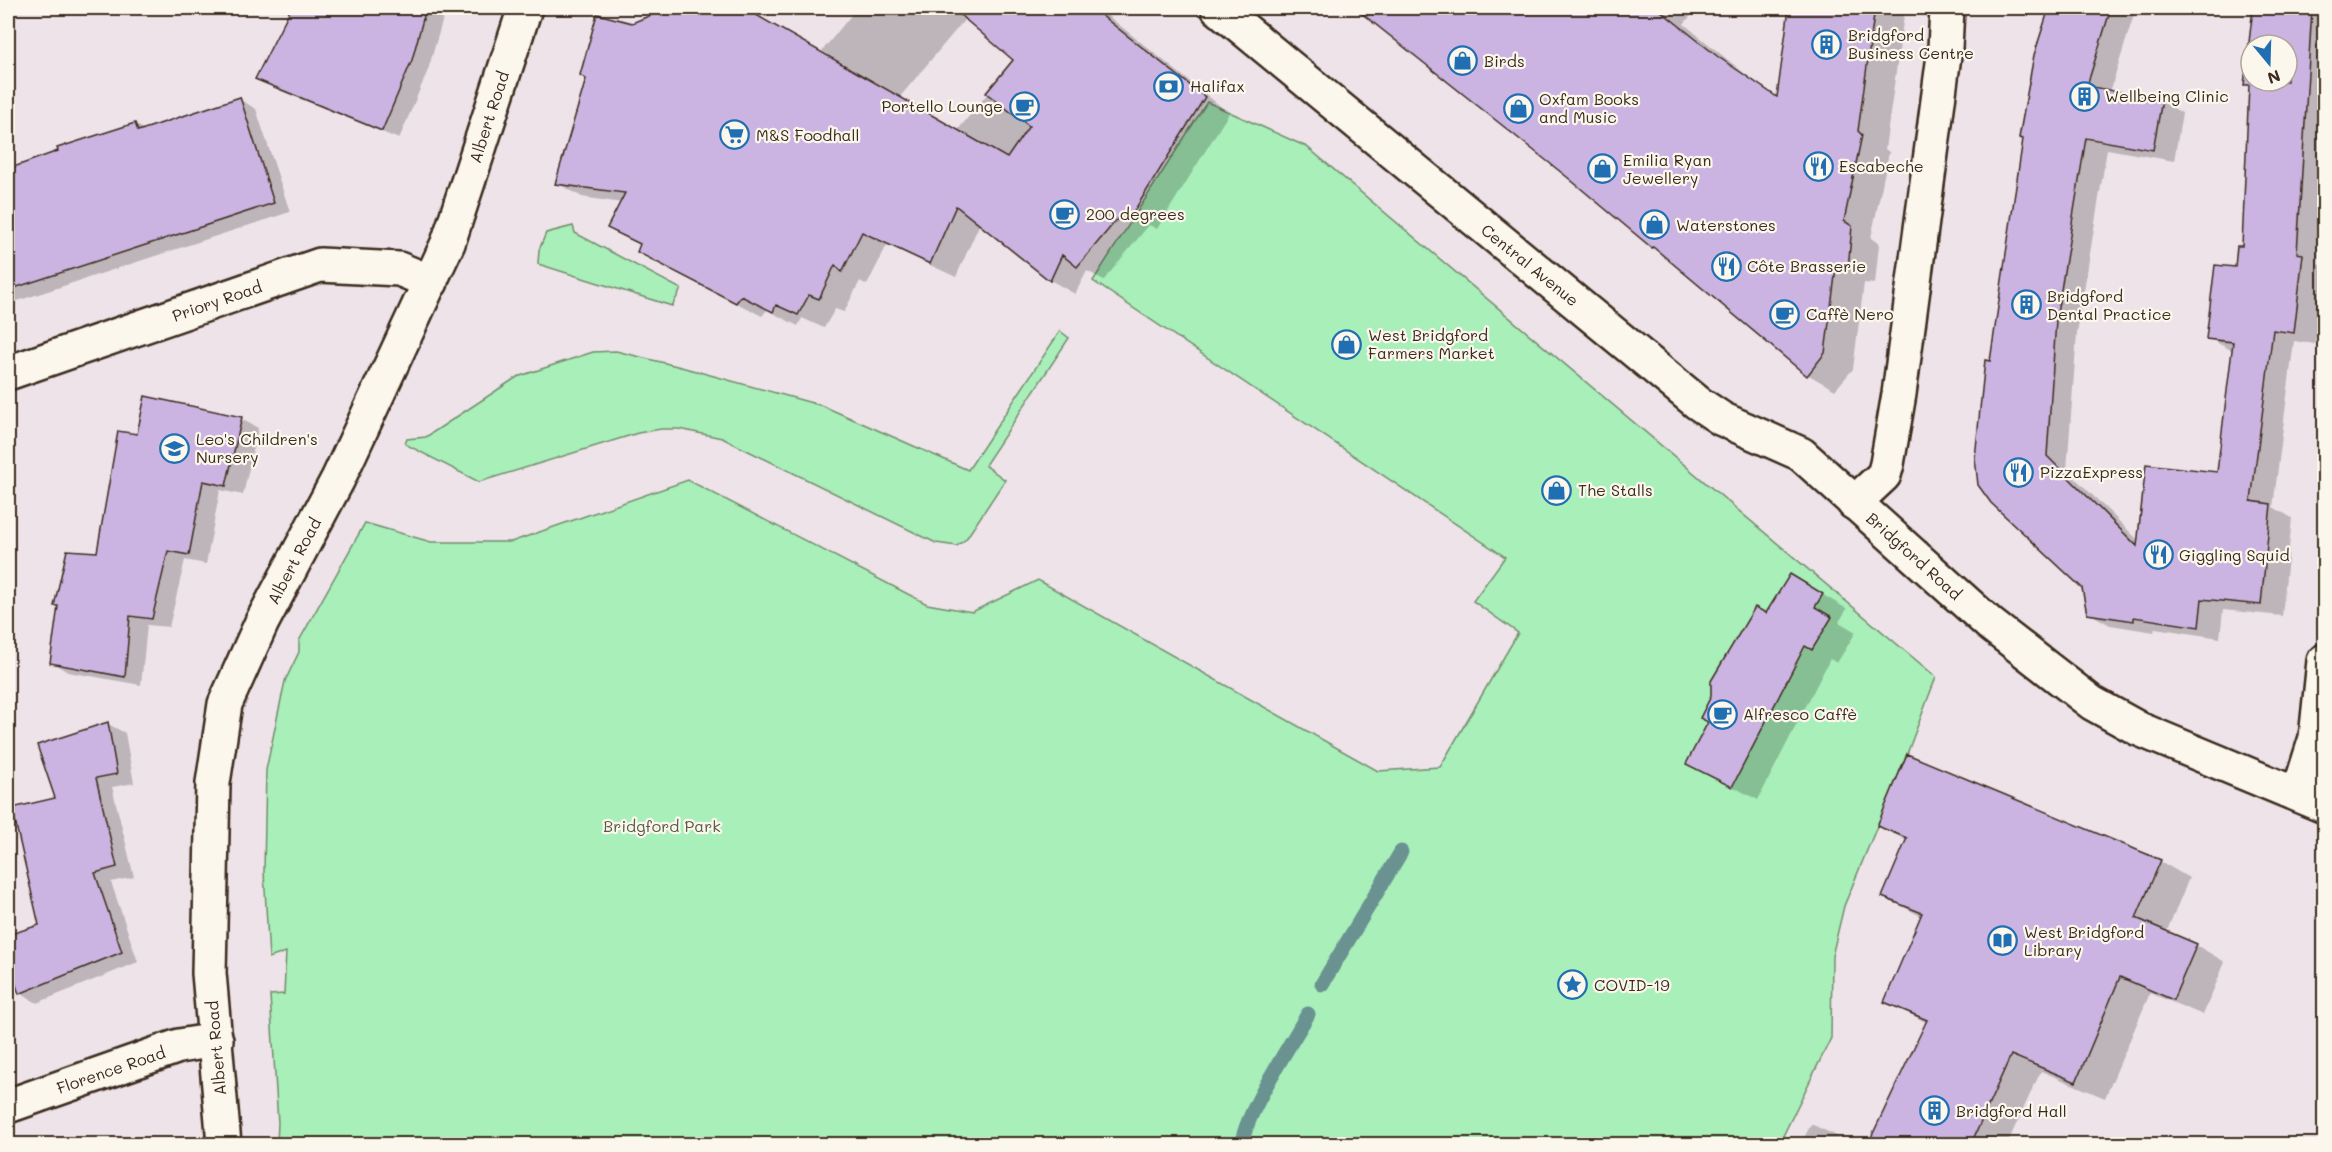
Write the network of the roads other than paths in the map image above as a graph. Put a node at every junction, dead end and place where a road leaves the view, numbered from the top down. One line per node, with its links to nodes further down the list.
1 (525, 8): 4 (street, Albert Road)
2 (1218, 8): 6 (street, Central Avenue)
3 (1947, 8): 6 (street, Bridgford Road)
4 (430, 282): 5 (street, Priory Road); 9 (street, Albert Road)
5 (8, 373)
6 (1854, 503): 8 (street, Bridgford Road)
7 (2325, 661): 8 (street)
8 (2311, 800)
9 (216, 1040): 10 (street, Florence Road); 11 (street, Albert Road)
10 (8, 1106)
11 (224, 1144)

